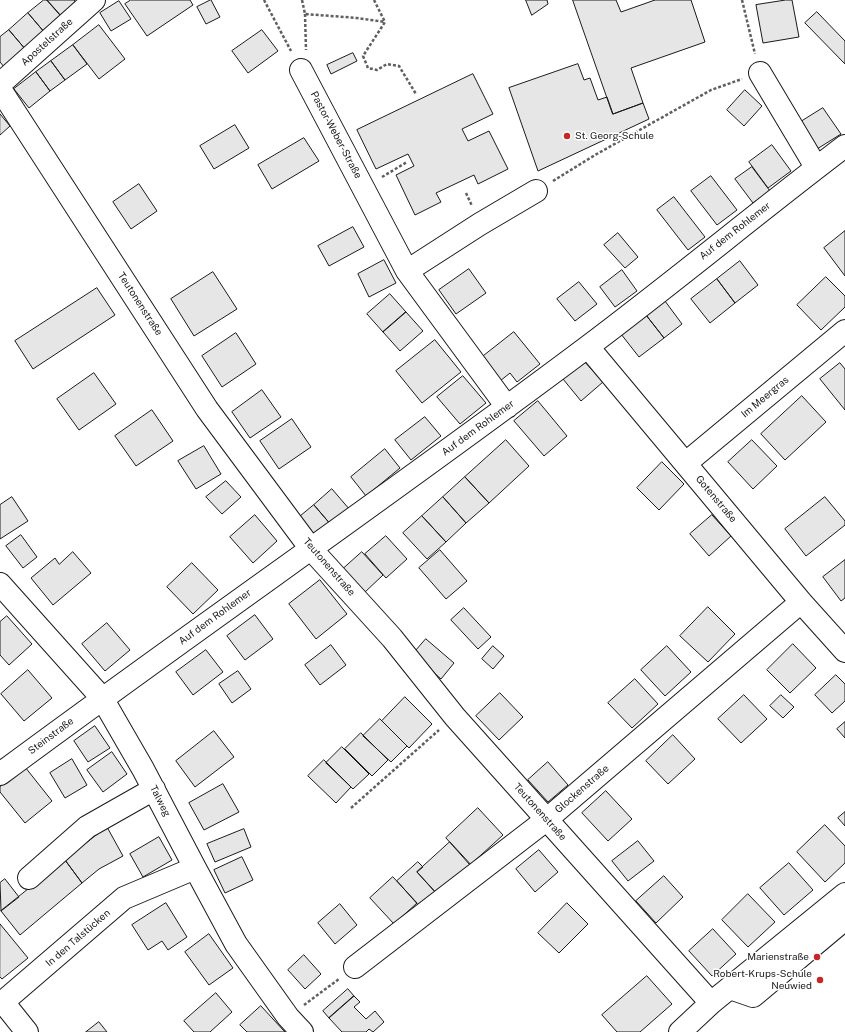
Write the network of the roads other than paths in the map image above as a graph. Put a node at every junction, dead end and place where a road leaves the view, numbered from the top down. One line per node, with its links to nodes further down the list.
1 (94, 0): 4 (street, Apostelstraße)
2 (301, 70): 9 (street, Pastor-Weber-Straße)
3 (760, 73): 7 (street)
4 (0, 84)
5 (0, 89): 14 (street, Teutonenstraße)
6 (845, 146): 7 (street, Auf dem Rohlemer)
7 (816, 167): 11 (street, Auf dem Rohlemer)
8 (536, 191): 9 (street)
9 (407, 271): 12 (street, Pastor-Weber-Straße)
10 (845, 331): 13 (street, Im Meergras)
11 (588, 347): 12 (street, Auf dem Rohlemer); 13 (street, Gotenstraße)
12 (507, 406): 14 (street, Auf dem Rohlemer)
13 (686, 463): 16 (street, Gotenstraße)
14 (311, 549): 18 (street, Auf dem Rohlemer); 21 (street, Teutonenstraße)
15 (0, 584): 18 (street, Talweg)
16 (800, 602): 17 (street, Gotenstraße); 21 (street, Glockenstraße)
17 (845, 651)
18 (102, 698): 19 (street, Steinstraße); 20 (street, Talweg)
19 (0, 774)
20 (154, 789): 22 (street, Talweg); 23 (street)
21 (546, 820): 26 (street, Glockenstraße); 28 (street, Teutonenstraße)
22 (195, 868): 29 (street, Talweg); 30 (street, In den Talstücken)
23 (29, 878)
24 (844, 901): 27 (street)
25 (845, 919): 27 (street)
26 (355, 967)
27 (730, 988): 28 (street)
28 (711, 1003): 31 (street)
29 (295, 1024)
30 (27, 1032)
31 (680, 1032)

